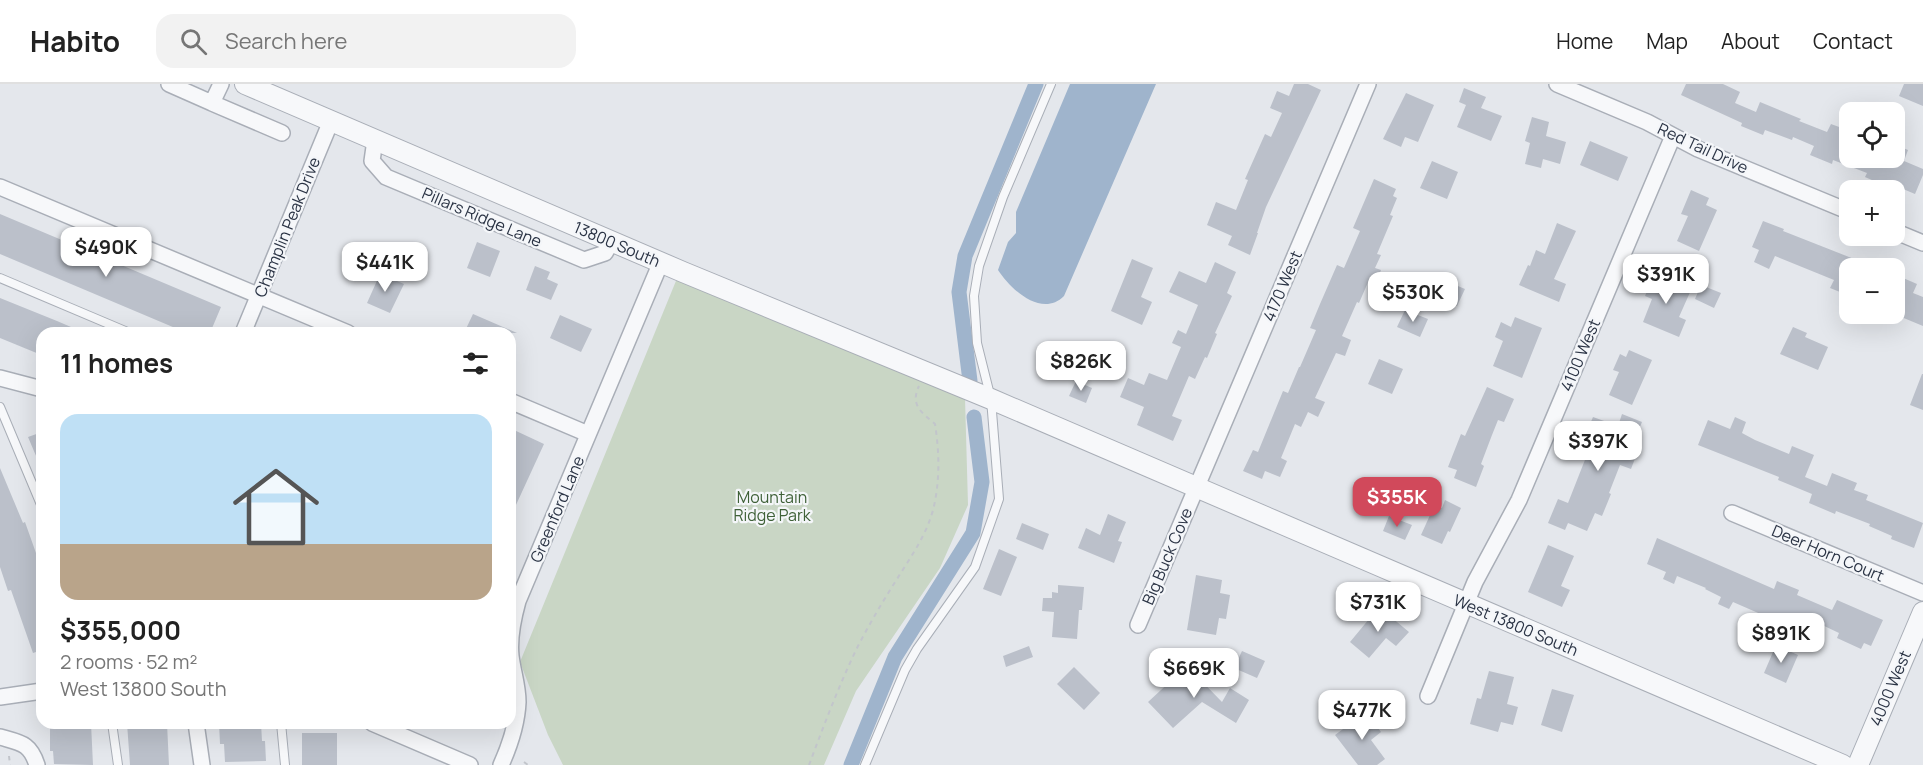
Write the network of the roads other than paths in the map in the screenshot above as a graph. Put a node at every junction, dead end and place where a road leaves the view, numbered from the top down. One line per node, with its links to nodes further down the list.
1 (169, 84): 7 (street)
2 (221, 84): 7 (street)
3 (245, 84): 8 (street, 13800 South)
4 (1051, 84): 25 (lane)
5 (1368, 84): 29 (street, 4170 West)
6 (1557, 84): 10 (street, Red Tail Drive)
7 (212, 103): 9 (street)
8 (331, 121): 11 (street, 13800 South); 19 (street, Champlin Peak Drive)
9 (282, 134)
10 (1673, 136): 13 (street, Red Tail Drive); 34 (street, 4100 West)
11 (375, 140): 15 (street, 13800 South); 15 (street, Pillars Ridge Lane)
12 (0, 187): 19 (street)
13 (1839, 207)
14 (1905, 236): 16 (street)
15 (612, 242): 17 (street, 13800 South)
16 (1923, 243)
17 (661, 262): 25 (street, 13800 South); 28 (street, Greenford Lane)
18 (0, 278): 20 (lane)
19 (259, 296): 21 (street, Champlin Peak Drive); 22 (street)
20 (116, 327)
21 (246, 327)
22 (334, 327)
23 (0, 378): 24 (street)
24 (36, 387)
25 (991, 399): 29 (street, West 13800 South); 54 (lane)
26 (516, 404): 28 (street)
27 (0, 406): 30 (lane)
28 (588, 434): 32 (street, Greenford Lane)
29 (1196, 488): 34 (street, West 13800 South); 36 (street, Big Buck Cove)
30 (36, 493)
31 (1732, 513): 33 (street, Deer Horn Court)
32 (516, 592)
33 (1923, 593)
34 (1467, 604): 39 (street, 4100 West); 55 (street, West 13800 South)
35 (1923, 612): 56 (street, 4000 West)
36 (1137, 625)
37 (36, 692): 40 (street)
38 (516, 694): 41 (street, Greenford Lane)
39 (1428, 696)
40 (0, 697)
41 (516, 716)
42 (113, 729): 49 (lane)
43 (197, 729): 50 (street)
44 (282, 729): 51 (lane)
45 (386, 729): 52 (street)
46 (514, 729): 53 (street, Greenford Lane)
47 (0, 737): 48 (street)
48 (37, 765)
49 (118, 765)
50 (202, 765)
51 (285, 765)
52 (470, 765)
53 (501, 765)
54 (865, 765)
55 (1843, 765)
56 (1858, 765)

